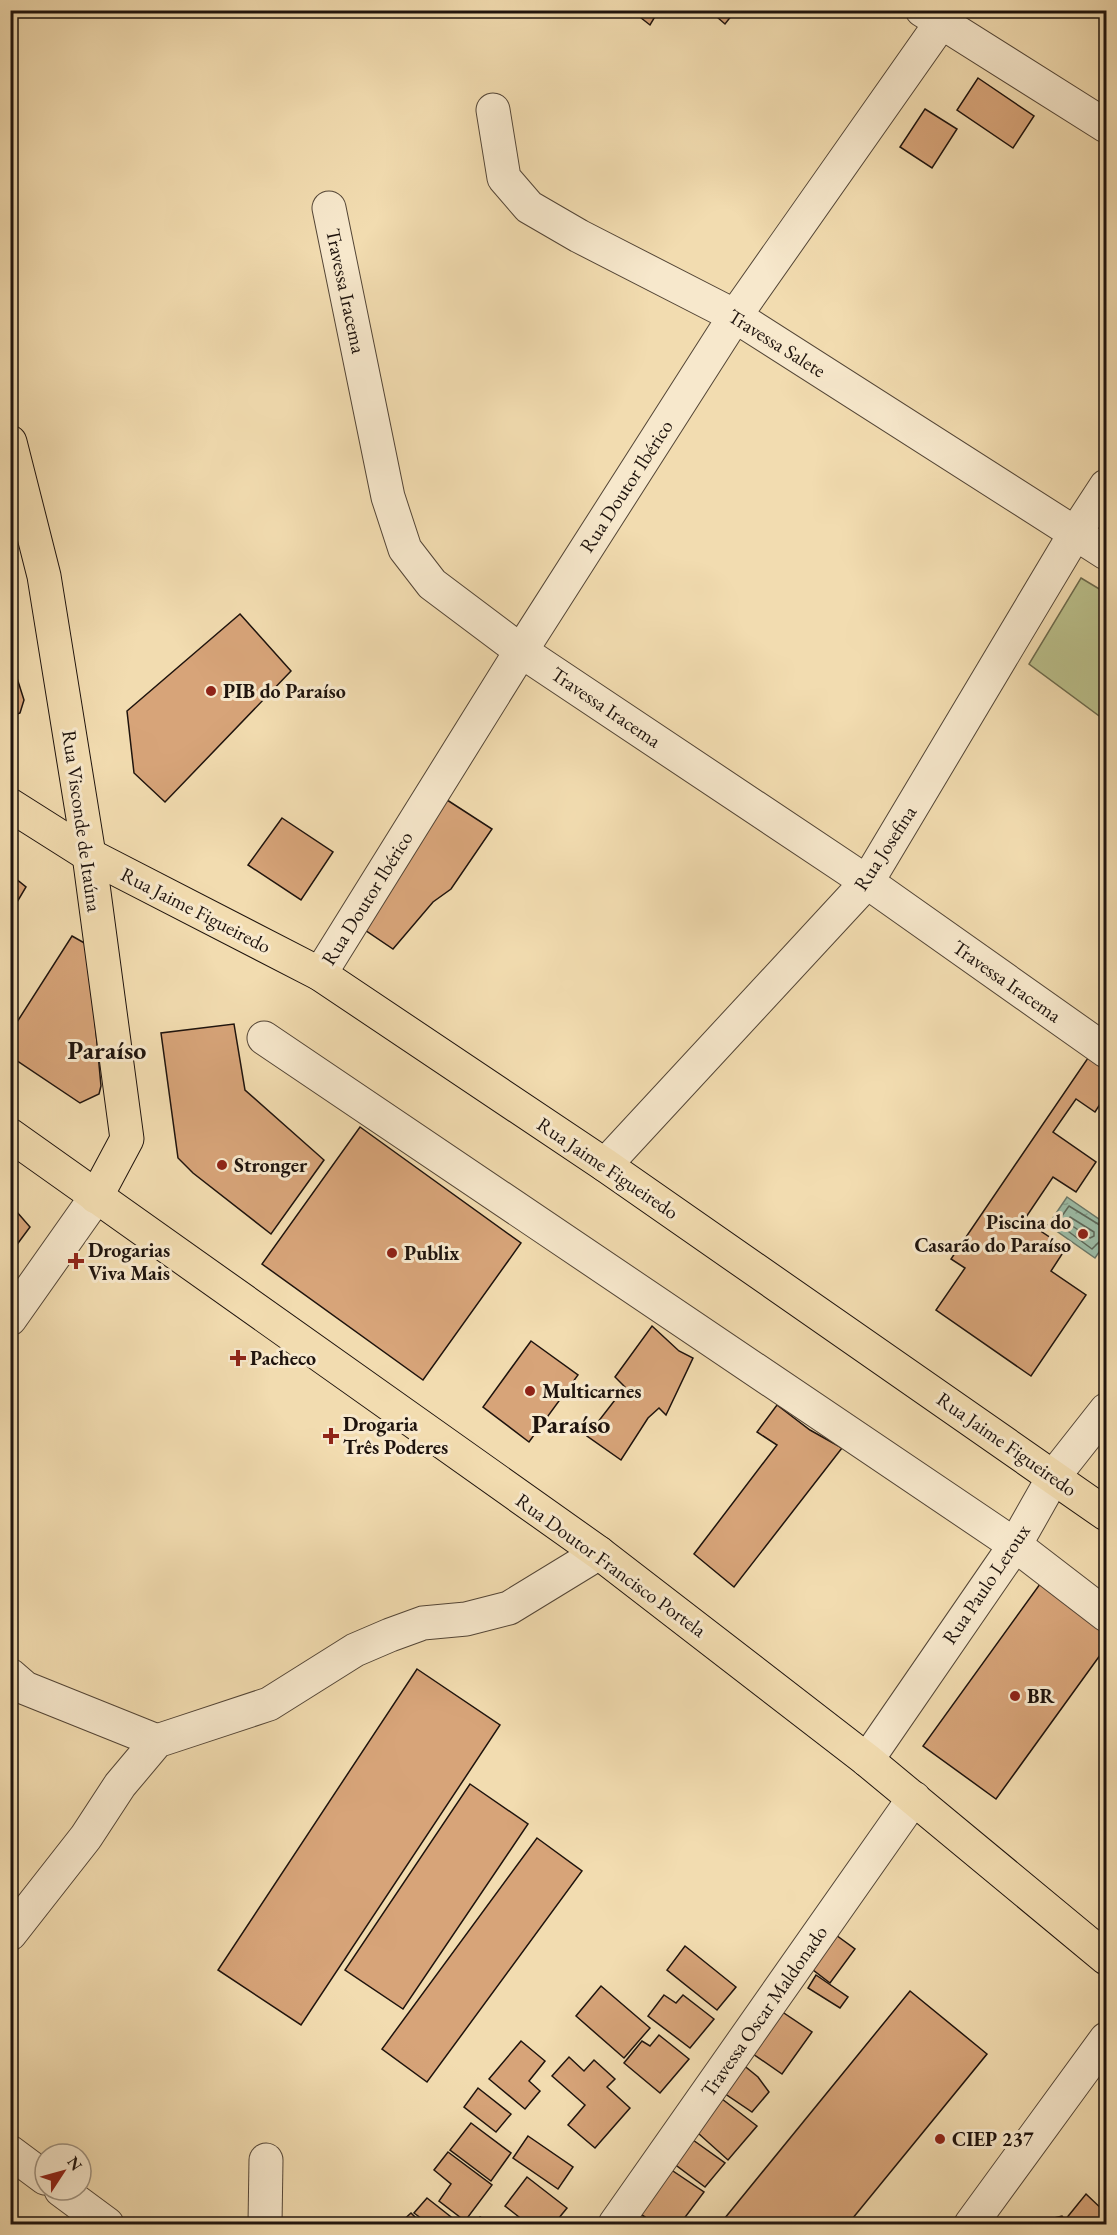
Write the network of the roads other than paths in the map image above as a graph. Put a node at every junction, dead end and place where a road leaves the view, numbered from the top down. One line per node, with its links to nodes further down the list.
1 (938, 15): 3 (street); 5 (street, Rua Doutor Ibérico)
2 (493, 110): 5 (street, Travessa Salete)
3 (1107, 126)
4 (329, 208): 10 (street, Travessa Iracema)
5 (735, 316): 8 (street, Travessa Salete); 10 (street, Rua Doutor Ibérico)
6 (10, 442): 12 (main road, Rua Visconde de Itaúna)
7 (1107, 486): 8 (street, Rua Josefina)
8 (1076, 532): 9 (street, Travessa Salete); 13 (street, Rua Josefina)
9 (1107, 552)
10 (521, 651): 13 (street, Travessa Iracema); 14 (street, Rua Doutor Ibérico)
11 (10, 805): 12 (main road, Rua Jaime Figueiredo)
12 (89, 855): 14 (main road, Rua Jaime Figueiredo); 19 (main road, Rua Visconde de Itaúna)
13 (867, 882): 16 (street, Travessa Iracema); 18 (street, Rua Josefina)
14 (320, 974): 18 (main road, Rua Jaime Figueiredo)
15 (264, 1038): 24 (street)
16 (1107, 1051)
17 (10, 1135): 19 (main road, Rua Doutor Francisco Portela)
18 (605, 1165): 22 (main road, Rua Jaime Figueiredo)
19 (96, 1197): 20 (street); 25 (main road, Rua Doutor Francisco Portela)
20 (10, 1319)
21 (1107, 1410): 22 (street, Rua Paulo Leroux)
22 (1054, 1476): 23 (main road, Rua Jaime Figueiredo); 24 (street, Rua Paulo Leroux)
23 (1107, 1514)
24 (1014, 1545): 26 (street); 29 (street, Rua Paulo Leroux)
25 (599, 1553): 28 (street); 29 (main road, Rua Doutor Francisco Portela)
26 (1107, 1615)
27 (10, 1676): 28 (street)
28 (157, 1741): 31 (street)
29 (867, 1760): 30 (main road, Rua Doutor Francisco Portela)
30 (914, 1798): 32 (main road, Rua Doutor Francisco Portela); 40 (street, Travessa Oscar Maldonado)
31 (10, 1934)
32 (1107, 1958)
33 (1107, 2039): 41 (street)
34 (10, 2152): 36 (street)
35 (266, 2160): 39 (street)
36 (33, 2169)
37 (77, 2202): 38 (street)
38 (107, 2224)
39 (265, 2224)
40 (615, 2224)
41 (971, 2224)

